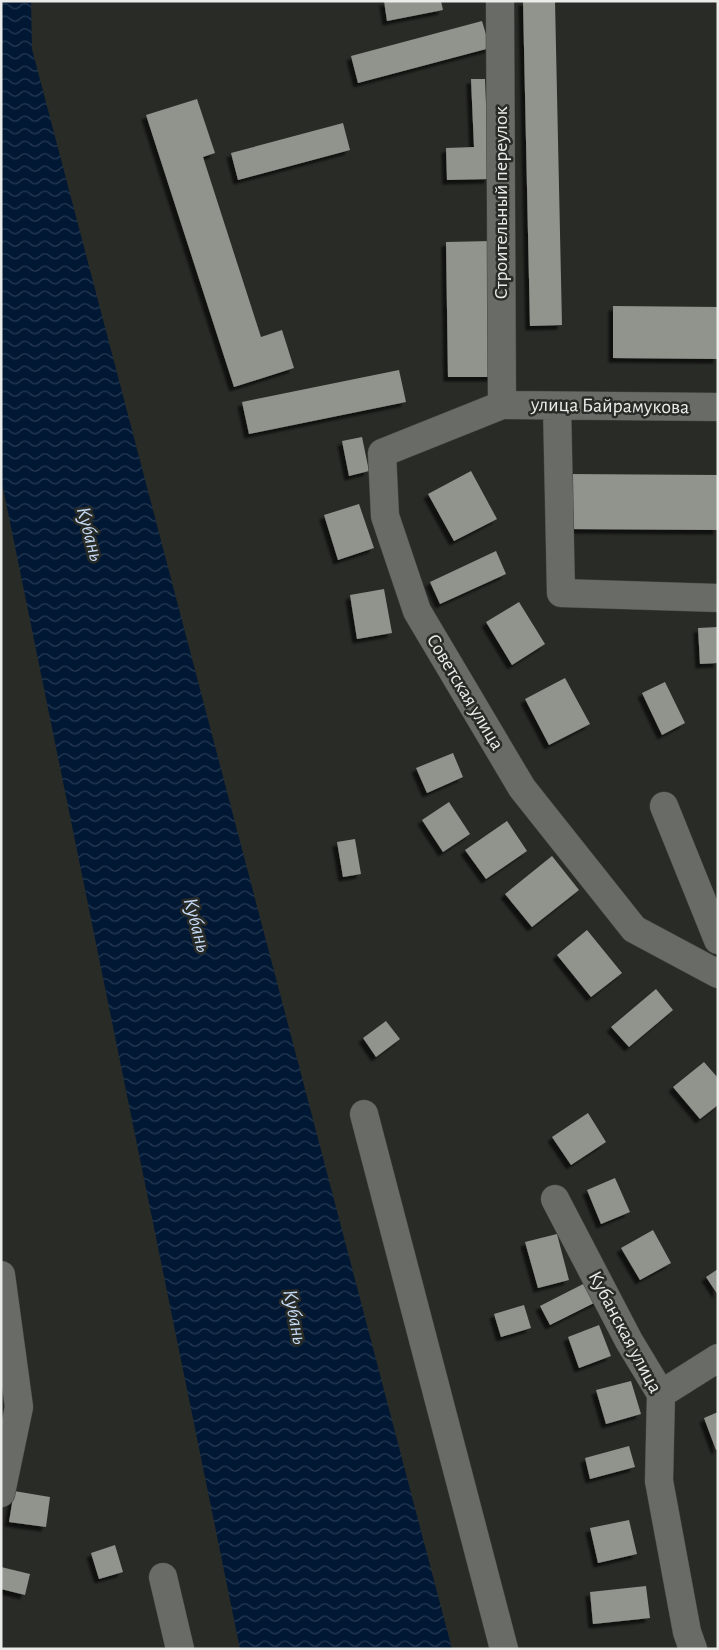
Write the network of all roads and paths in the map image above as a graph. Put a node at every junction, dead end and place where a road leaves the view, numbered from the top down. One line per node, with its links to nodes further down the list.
1 (500, 1): 2 (street, Строительный переулок)
2 (502, 405): 3 (street, улица Байрамукова); 8 (street, Советская улица)
3 (557, 406): 4 (street, улица Байрамукова); 5 (street)
4 (718, 407)
5 (718, 598)
6 (664, 806): 7 (street)
7 (718, 940)
8 (718, 974)
9 (364, 1114): 17 (street)
10 (554, 1199): 13 (street, Кубанская улица)
11 (1, 1275): 14 (street)
12 (718, 1358): 13 (street)
13 (661, 1394): 18 (street, Кубанская улица)
14 (1, 1493)
15 (163, 1577): 16 (street)
16 (180, 1649)
17 (504, 1649)
18 (693, 1649)

